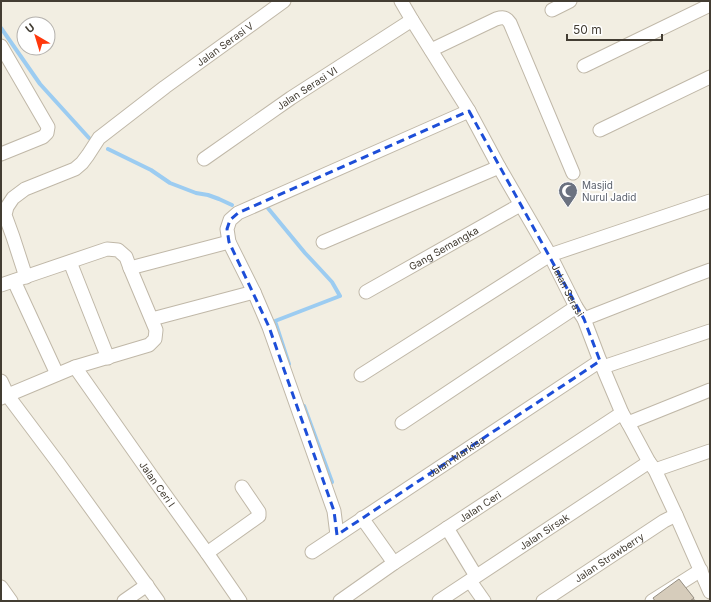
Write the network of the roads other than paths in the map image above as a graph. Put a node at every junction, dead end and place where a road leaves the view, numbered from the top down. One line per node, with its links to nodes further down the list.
1 (284, 1): 25 (street, Jalan Serasi V)
2 (570, 1): 5 (street)
3 (404, 2): 6 (street, Jalan Serasi)
4 (710, 5): 9 (street)
5 (552, 10)
6 (412, 20): 8 (street, Jalan Serasi); 14 (street, Jalan Serasi VI)
7 (1, 46): 13 (street)
8 (431, 50): 11 (street, Jalan Serasi); 16 (street)
9 (584, 66)
10 (710, 77): 12 (street)
11 (469, 111): 15 (street, Jalan Serasi); 19 (street)
12 (600, 130)
13 (1, 154)
14 (204, 159)
15 (499, 167): 18 (street, Jalan Serasi); 20 (street)
16 (573, 173)
17 (710, 201): 21 (street)
18 (520, 205): 21 (street, Jalan Serasi); 28 (street, Gang Semangka)
19 (229, 242): 23 (street); 27 (street)
20 (323, 242)
21 (550, 255): 29 (street, Jalan Serasi); 37 (street)
22 (70, 262): 23 (street); 25 (street); 33 (street)
23 (130, 268): 30 (street)
24 (710, 270): 31 (street)
25 (20, 279): 26 (street); 36 (street, Jalan Serasi V)
26 (1, 285)
27 (254, 292): 30 (street); 49 (street)
28 (366, 292)
29 (576, 307): 31 (street, Jalan Serasi); 42 (street)
30 (152, 319): 33 (street)
31 (584, 319): 34 (street, Jalan Serasi)
32 (710, 331): 34 (street, Jalan Markisa)
33 (108, 358): 35 (street)
34 (601, 364): 41 (street, Jalan Serasi); 47 (street, Jalan Markisa)
35 (75, 367): 36 (street); 51 (street, Jalan Ceri I)
36 (57, 374): 40 (street)
37 (362, 375)
38 (1, 381): 40 (street)
39 (710, 390): 41 (street, Jalan Ceri)
40 (4, 397): 55 (street)
41 (625, 418): 44 (street, Jalan Serasi); 48 (street, Jalan Ceri)
42 (402, 423)
43 (710, 451): 44 (street, Jalan Sirsak)
44 (652, 466): 46 (street, Jalan Serasi); 54 (street, Jalan Sirsak)
45 (242, 487): 51 (street)
46 (676, 514): 53 (street, Jalan Serasi); 65 (street, Jalan Strawberry)
47 (362, 518): 49 (street, Jalan Markisa); 52 (street)
48 (447, 528): 52 (street, Jalan Ceri); 54 (street)
49 (337, 535): 50 (street, Jalan Markisa)
50 (312, 552)
51 (207, 553): 61 (street, Jalan Ceri I)
52 (394, 563): 62 (street, Jalan Ceri)
53 (701, 570): 57 (street, Jalan Serasi); 66 (street)
54 (473, 579): 63 (street, Jalan Sirsak); 64 (street)
55 (147, 585): 59 (street); 60 (street)
56 (1, 587): 58 (street)
57 (710, 592)
58 (11, 601)
59 (124, 601)
60 (158, 601)
61 (240, 601)
62 (340, 601)
63 (440, 601)
64 (484, 601)
65 (543, 601)
66 (652, 601)

